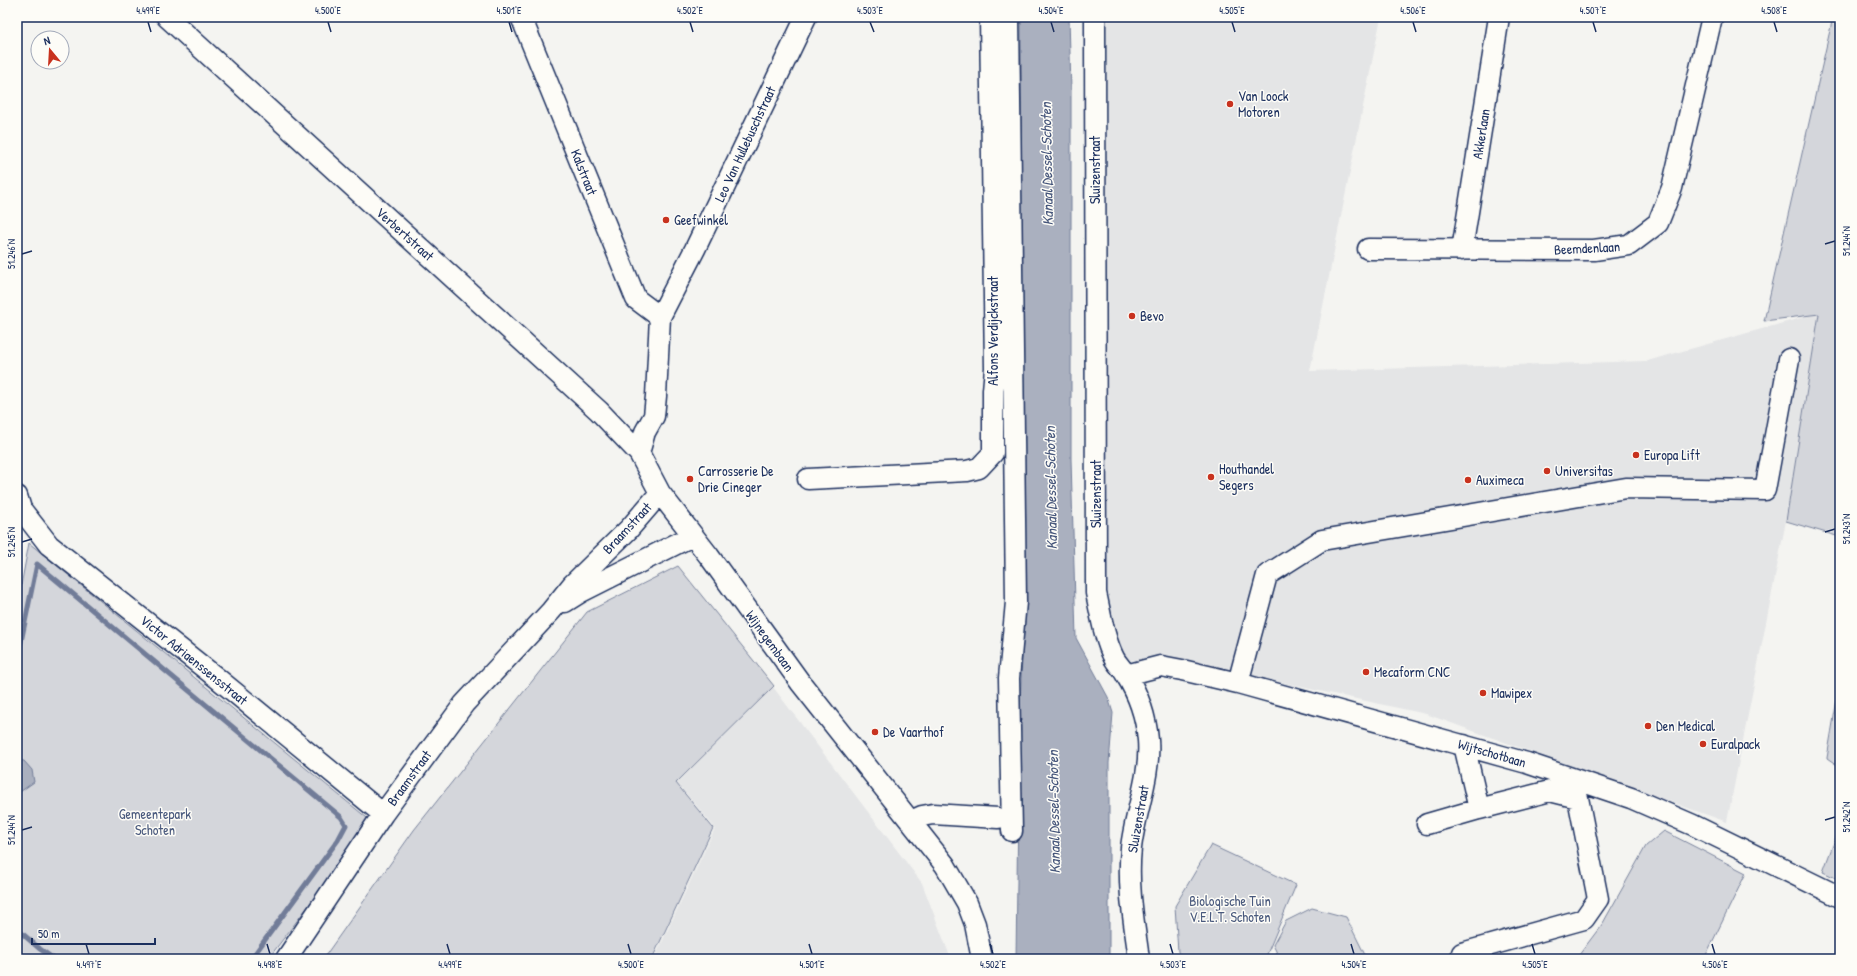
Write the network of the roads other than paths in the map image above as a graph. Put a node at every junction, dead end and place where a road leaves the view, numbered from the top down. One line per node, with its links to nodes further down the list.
1 (167, 17): 13 (street, Verbertstraat)
2 (521, 17): 11 (street, Kalstraat)
3 (806, 17): 11 (street, Leo Van Hullebuschstraat)
4 (990, 17): 14 (street, Alfons Verdijckstraat)
5 (1009, 17): 27 (street)
6 (1095, 17): 21 (street, Sluizenstraat)
7 (1499, 17): 10 (street, Akkerlaan)
8 (1712, 17): 10 (street, Beemdenlaan)
9 (1368, 250): 10 (street, Beemdenlaan)
10 (1462, 250)
11 (660, 317): 13 (street, Leo Van Hullebuschstraat)
12 (1790, 359): 22 (street)
13 (639, 453): 15 (street, Wijnegembaan)
14 (808, 478)
15 (660, 493): 17 (street, Wijnegembaan); 18 (street, Braamstraat)
16 (17, 496): 26 (street, Victor Adriaenssensstraat)
17 (692, 536): 19 (street, Braamstraat); 27 (street, Wijnegembaan)
18 (594, 563): 19 (street, Braamstraat); 20 (street, Braamstraat)
19 (606, 579): 20 (street, Braamstraat)
20 (551, 611): 26 (street, Braamstraat)
21 (1126, 675): 22 (street, Wijtschotbaan); 33 (street, Sluizenstraat)
22 (1238, 683): 23 (street, Wijtschotbaan)
23 (1464, 745): 24 (street, Wijtschotbaan); 25 (street)
24 (1577, 788): 25 (street); 29 (street, Wijtschotbaan); 30 (street)
25 (1479, 809): 28 (street)
26 (382, 814): 31 (street, Braamstraat)
27 (911, 820): 32 (street, Wijnegembaan)
28 (1427, 824)
29 (1840, 897)
30 (1462, 953)
31 (286, 959)
32 (982, 959)
33 (1138, 959)

